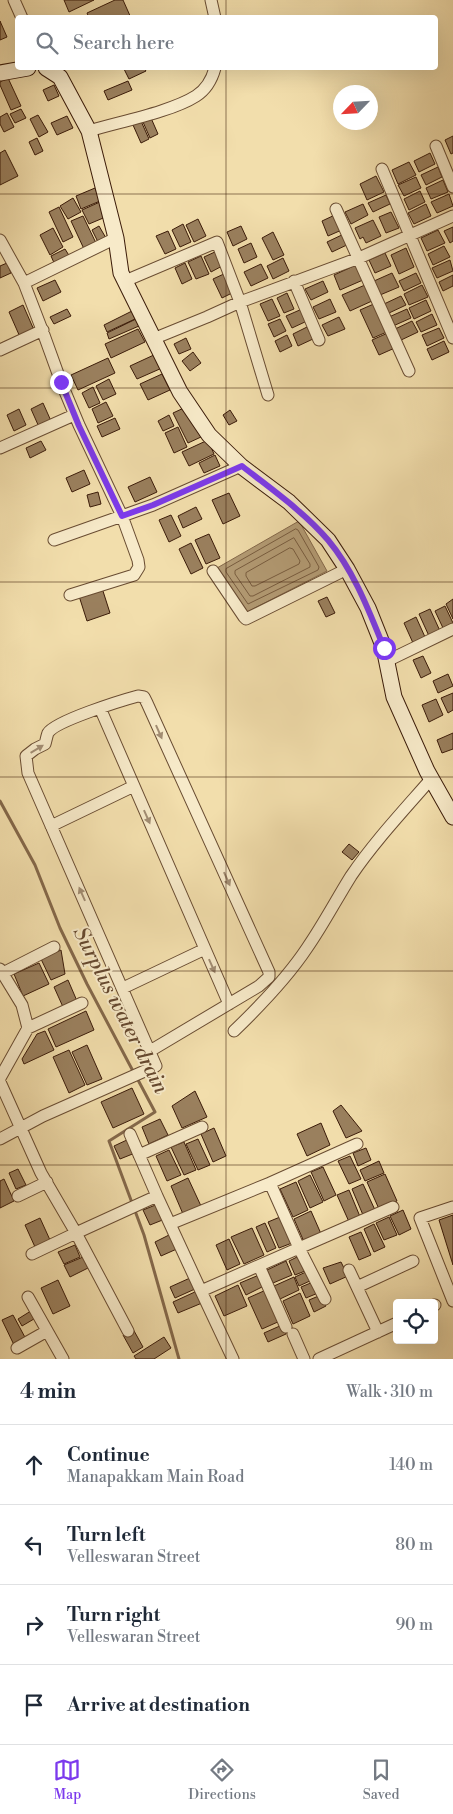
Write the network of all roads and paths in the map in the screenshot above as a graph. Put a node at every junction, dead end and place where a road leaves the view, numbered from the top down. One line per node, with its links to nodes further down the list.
1 (14, 0): 3 (street)
2 (211, 0): 4 (street)
3 (21, 15)
4 (214, 15)
5 (17, 70): 8 (main road)
6 (49, 70): 9 (main road)
7 (214, 70): 9 (street)
8 (0, 73)
9 (89, 131): 16 (main road)
10 (436, 146): 12 (street)
11 (382, 169): 15 (street)
12 (453, 187)
13 (336, 209): 18 (street)
14 (453, 216): 15 (street)
15 (409, 235): 18 (street); 25 (street)
16 (116, 238): 19 (main road); 21 (street)
17 (0, 240): 21 (street)
18 (358, 258): 20 (street); 28 (street)
19 (125, 281): 22 (street); 24 (main road)
20 (294, 281): 22 (street); 26 (street)
21 (24, 283): 23 (street)
22 (240, 302): 24 (street); 29 (street)
23 (42, 330): 27 (street); 30 (street)
24 (153, 338): 32 (main road)
25 (453, 338)
26 (319, 340)
27 (0, 350)
28 (409, 371)
29 (268, 395)
30 (74, 415): 31 (street); 33 (street)
31 (0, 448)
32 (242, 466): 33 (street); 35 (main road)
33 (122, 516): 34 (street); 37 (street)
34 (54, 540)
35 (348, 569): 36 (street); 39 (main road)
36 (213, 571)
37 (70, 595)
38 (452, 634): 39 (street)
39 (387, 661): 41 (main road)
40 (100, 708): 42 (street); 44 (street, one-way to 40); 50 (street, one-way to 50)
41 (432, 779): 43 (main road); 52 (street)
42 (134, 786): 44 (street); 46 (street, one-way to 46)
43 (453, 817)
44 (51, 826): 48 (street, one-way to 44)
45 (54, 948): 47 (street)
46 (205, 949): 48 (street); 50 (street, one-way to 50)
47 (2, 971): 51 (street)
48 (123, 988): 53 (street)
49 (82, 1003): 51 (street)
50 (229, 1004): 53 (street)
51 (28, 1028): 54 (street)
52 (234, 1030)
53 (150, 1051): 57 (street)
54 (0, 1078)
55 (0, 1082): 57 (street)
56 (202, 1127): 61 (street)
57 (20, 1129): 59 (street); 62 (street)
58 (130, 1134): 61 (street)
59 (0, 1140)
60 (357, 1144): 63 (street)
61 (139, 1155): 65 (street)
62 (47, 1182): 64 (street); 69 (street)
63 (270, 1183): 68 (street); 70 (street)
64 (18, 1196)
65 (157, 1196): 68 (street); 69 (street)
66 (393, 1207): 70 (street)
67 (453, 1207): 79 (street)
68 (170, 1224): 76 (street)
69 (76, 1234): 71 (street); 82 (street)
70 (299, 1248): 73 (street); 78 (street)
71 (32, 1254)
72 (412, 1261): 75 (street)
73 (259, 1266): 76 (street); 87 (street)
74 (349, 1270): 75 (street)
75 (357, 1287): 83 (street)
76 (201, 1291): 86 (street)
77 (28, 1297): 81 (street)
78 (325, 1299)
79 (453, 1301)
80 (393, 1325): 83 (street)
81 (47, 1331): 84 (street); 85 (street)
82 (128, 1331)
83 (378, 1332): 88 (street)
84 (17, 1348)
85 (63, 1359)
86 (233, 1359)
87 (304, 1359)
88 (319, 1359)

